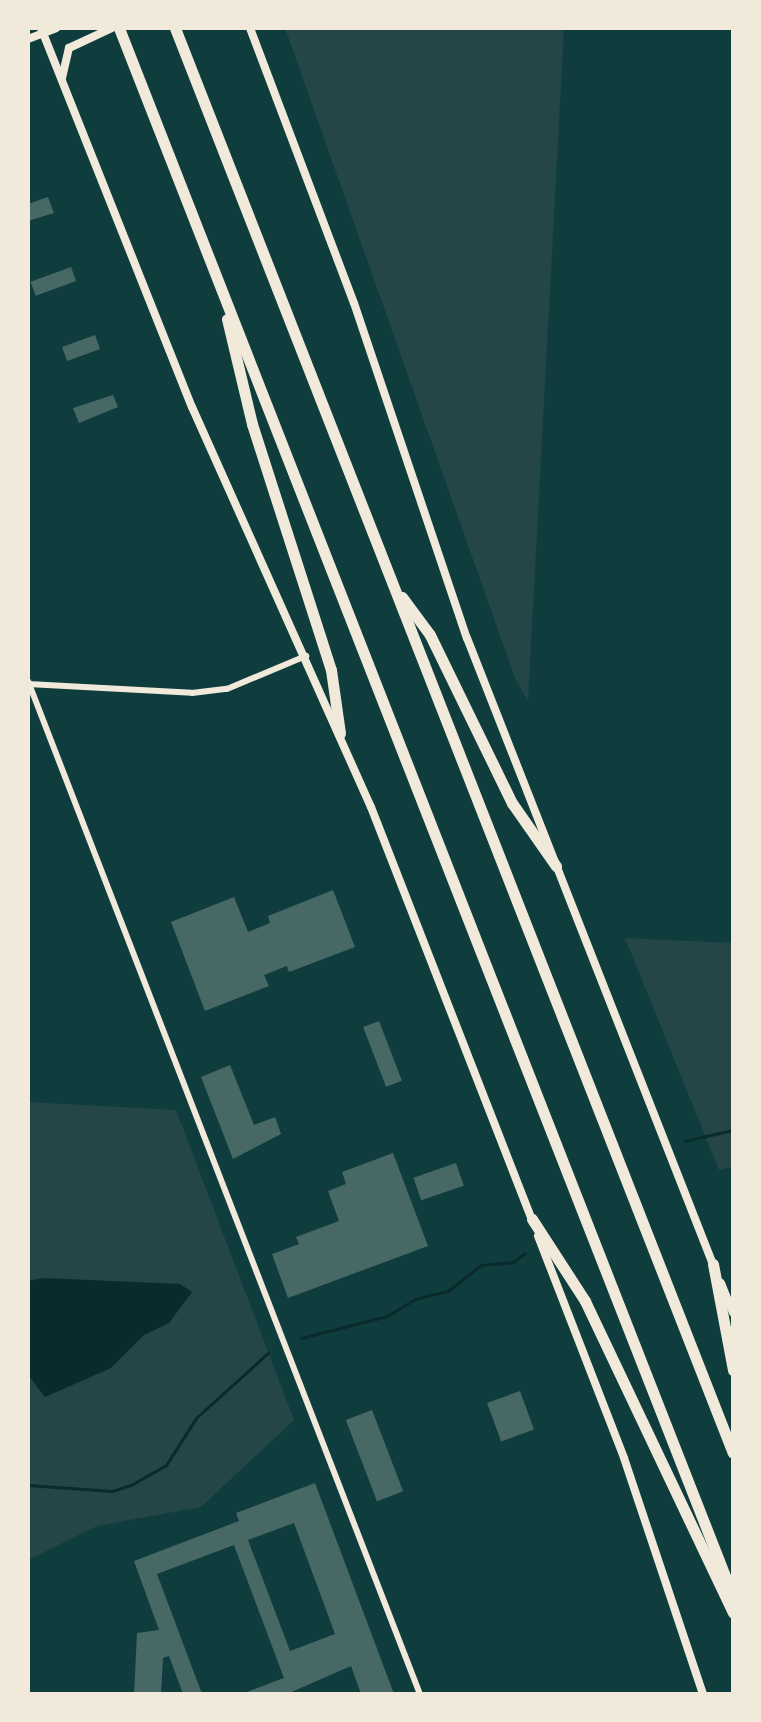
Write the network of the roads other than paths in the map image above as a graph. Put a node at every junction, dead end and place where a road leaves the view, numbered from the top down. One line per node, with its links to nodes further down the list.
1 (56, 28): 6 (main road)
2 (112, 28): 8 (main road)
3 (119, 28): 9 (highway)
4 (250, 28): 14 (main road)
5 (175, 29): 10 (highway)
6 (42, 31): 7 (main road); 8 (main road)
7 (28, 39)
8 (62, 83): 11 (main road)
9 (218, 279): 13 (highway); 20 (highway)
10 (391, 581): 14 (highway); 19 (highway)
11 (306, 656): 12 (street); 13 (main road)
12 (28, 683): 22 (street)
13 (340, 733): 15 (main road)
14 (556, 866): 16 (main road)
15 (532, 1219): 21 (highway); 23 (main road)
16 (713, 1264): 17 (main road); 18 (highway)
17 (733, 1313)
18 (733, 1370)
19 (733, 1453)
20 (733, 1596)
21 (733, 1613)
22 (420, 1694)
23 (703, 1694)

